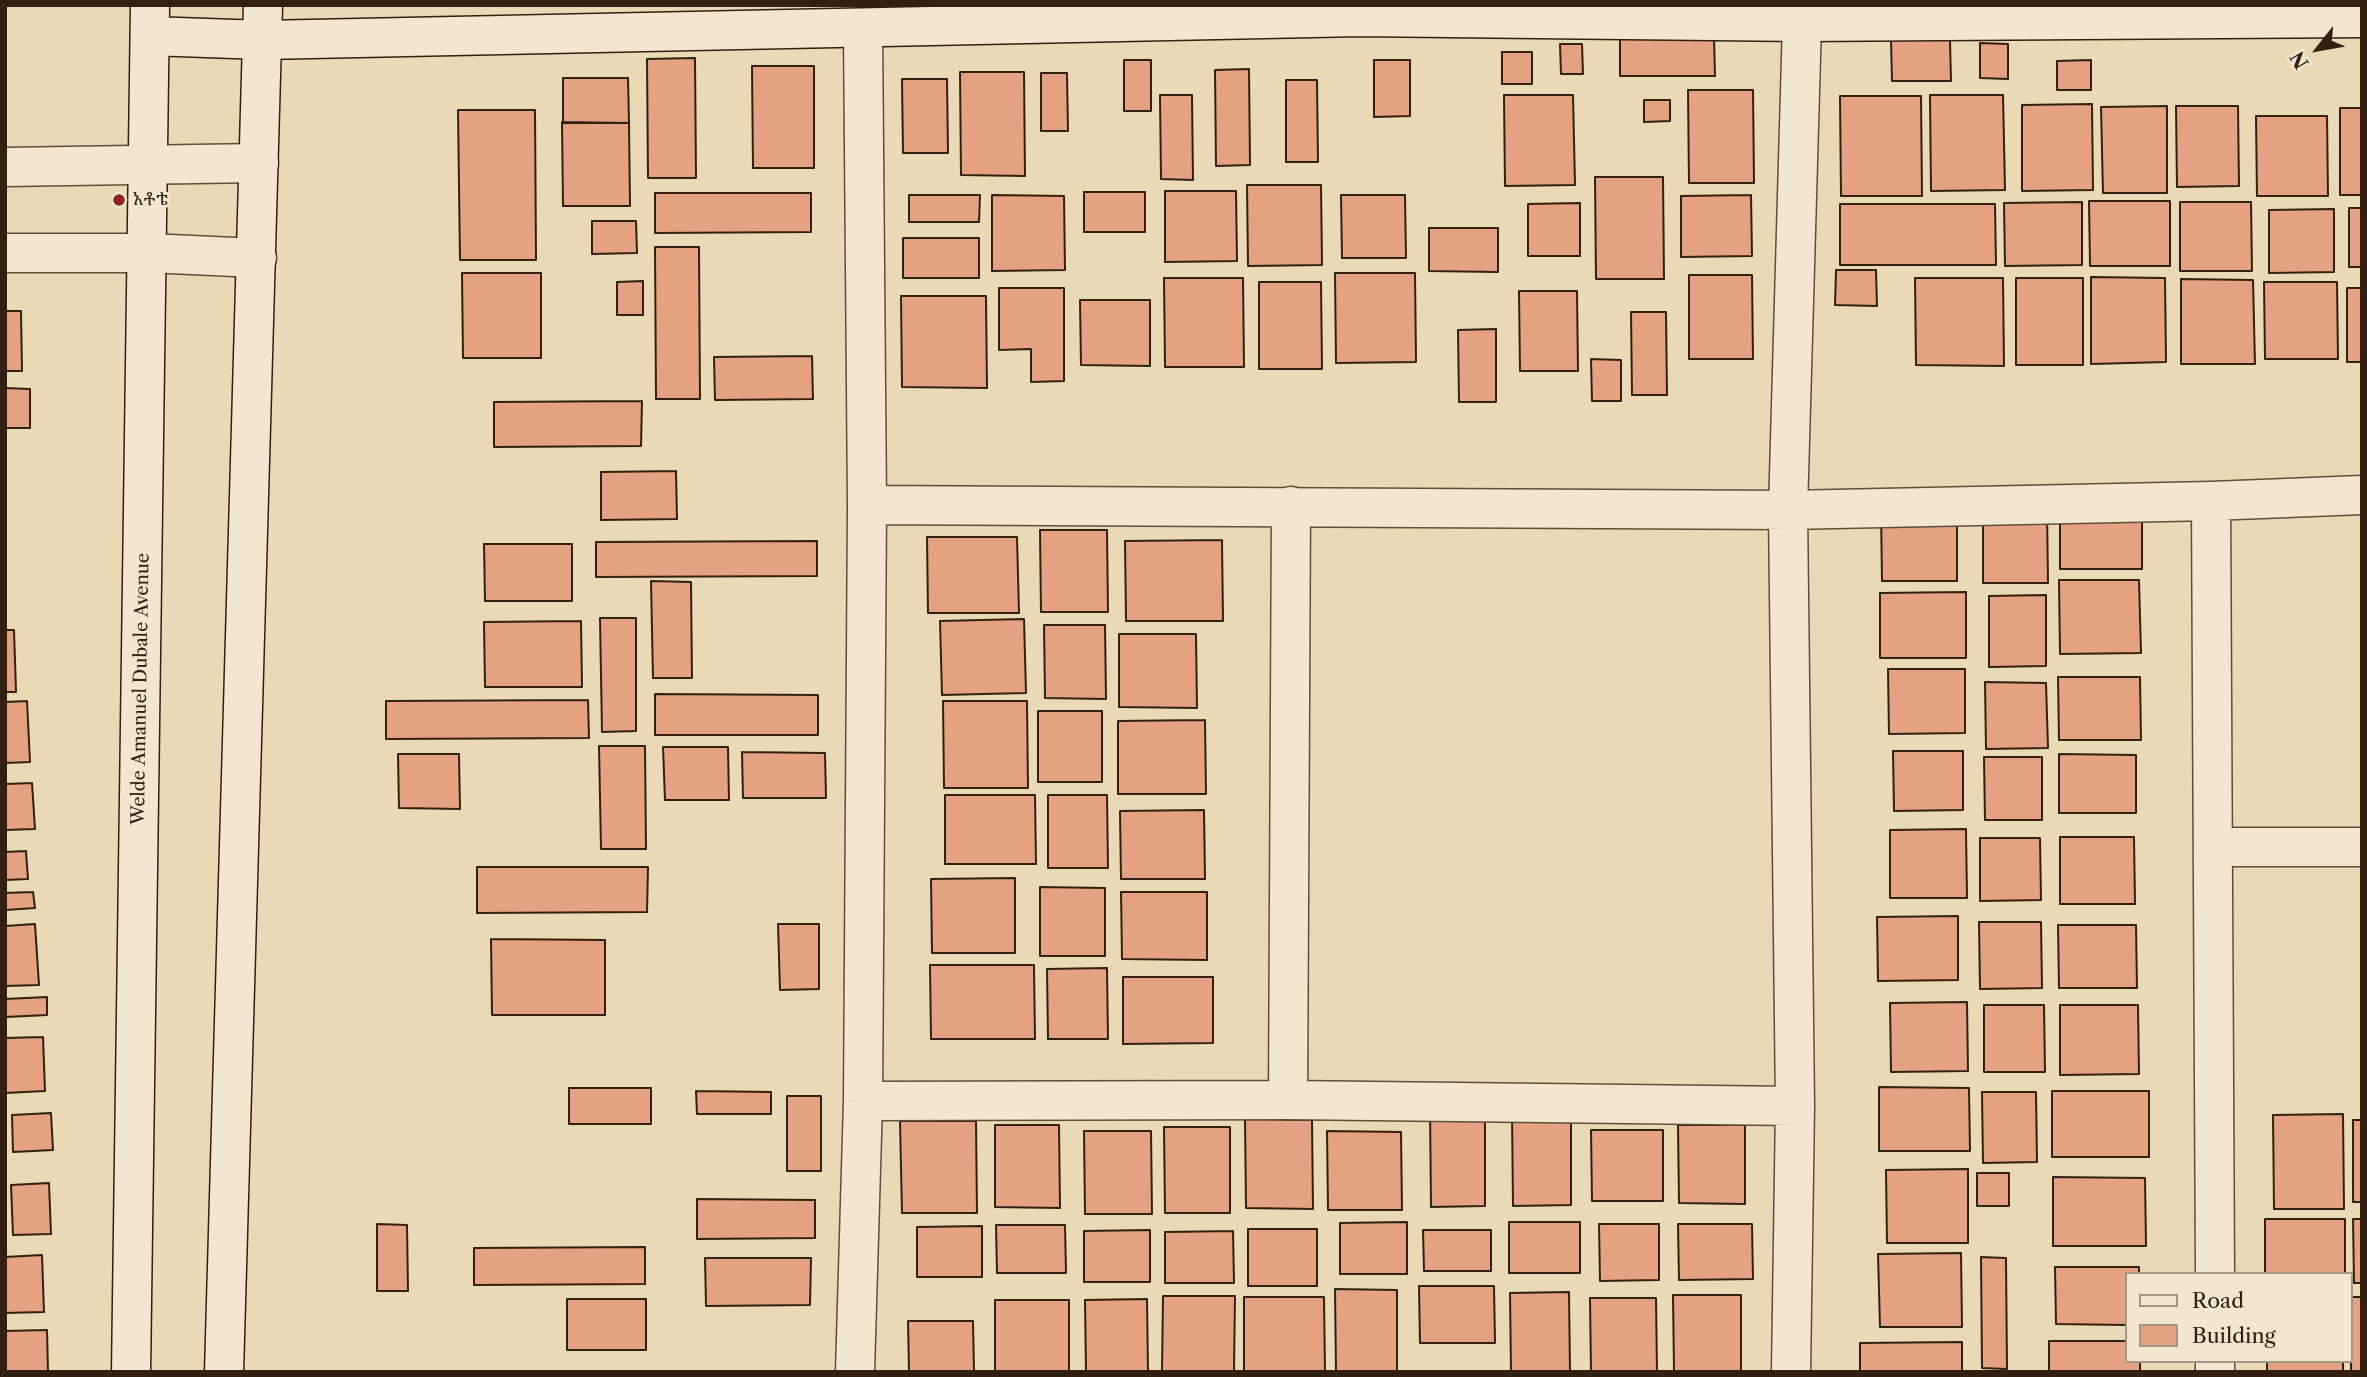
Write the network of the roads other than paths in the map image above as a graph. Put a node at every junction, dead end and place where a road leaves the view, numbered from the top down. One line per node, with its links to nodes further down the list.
1 (2362, 18): 3 (street)
2 (150, 21): 4 (street); 7 (street, Welde Amanuel Dubale Avenue)
3 (1802, 22): 5 (street); 16 (street)
4 (263, 23): 5 (street); 6 (street)
5 (863, 29): 14 (street)
6 (259, 163): 7 (street); 11 (street)
7 (149, 166): 8 (street); 10 (street, Welde Amanuel Dubale Avenue)
8 (5, 167)
9 (5, 253): 10 (street)
10 (148, 253): 11 (street); 23 (street, Welde Amanuel Dubale Avenue)
11 (257, 258): 24 (street)
12 (2362, 495): 13 (street)
13 (2211, 501): 16 (street); 17 (street)
14 (867, 505): 15 (street); 20 (street)
15 (1292, 506): 16 (street); 19 (street)
16 (1788, 510): 21 (street)
17 (2213, 847): 18 (street); 22 (street)
18 (2362, 847)
19 (1288, 1100): 20 (street); 21 (street)
20 (863, 1101): 25 (street)
21 (1795, 1106): 26 (street)
22 (2215, 1272)
23 (131, 1372)
24 (224, 1372)
25 (855, 1372)
26 (1791, 1372)

